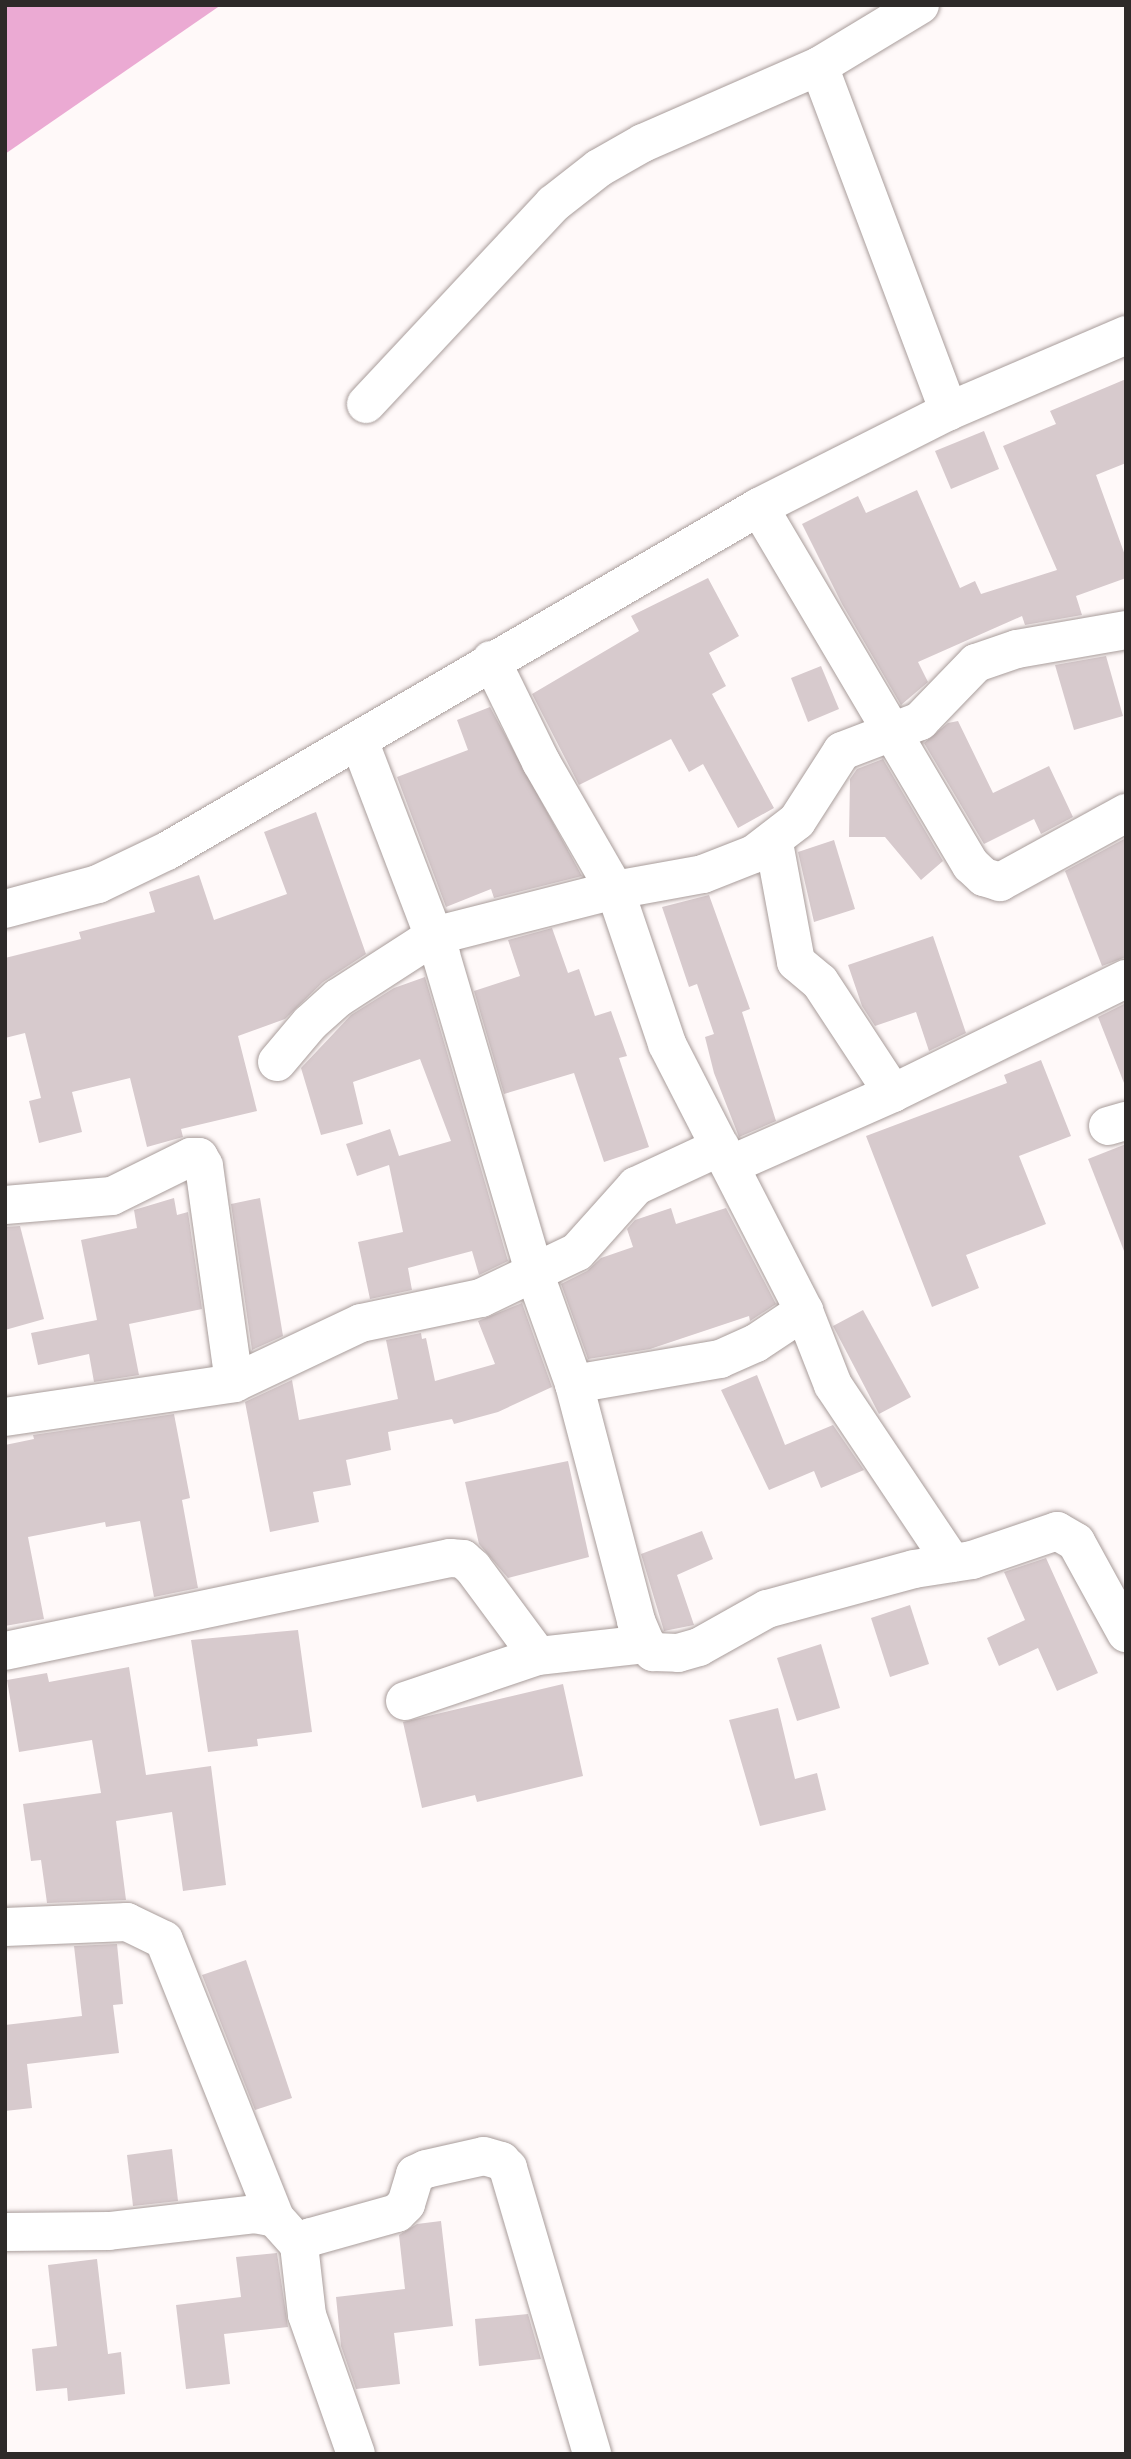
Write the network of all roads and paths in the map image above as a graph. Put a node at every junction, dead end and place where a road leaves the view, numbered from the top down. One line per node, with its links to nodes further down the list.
1 (920, 5): 2 (street)
2 (819, 66): 4 (street); 5 (street)
3 (1126, 335): 5 (street)
4 (366, 404)
5 (949, 411): 6 (street)
6 (759, 507): 8 (street); 9 (street)
7 (1126, 630): 9 (street)
8 (491, 660): 10 (street); 13 (street)
9 (894, 730): 11 (street); 12 (street)
10 (360, 743): 14 (street); 15 (street)
11 (1126, 813)
12 (774, 843): 13 (street); 18 (street)
13 (615, 890): 15 (street); 19 (street)
14 (5, 909)
15 (434, 936): 17 (street); 21 (street)
16 (1126, 979): 18 (street)
17 (277, 1062)
18 (892, 1093): 19 (street)
19 (725, 1156): 21 (street); 22 (street)
20 (5, 1205): 23 (street)
21 (534, 1272): 23 (street); 24 (street)
22 (804, 1311): 24 (street); 26 (street)
23 (234, 1384): 25 (street)
24 (574, 1384): 28 (street)
25 (5, 1417)
26 (952, 1563): 27 (street); 28 (street)
27 (1126, 1633)
28 (646, 1644): 30 (street)
29 (5, 1651): 30 (street)
30 (538, 1656): 31 (street)
31 (405, 1701)
32 (5, 1927): 33 (street)
33 (287, 2231): 34 (street); 35 (street); 36 (street)
34 (5, 2232)
35 (356, 2454)
36 (592, 2454)

